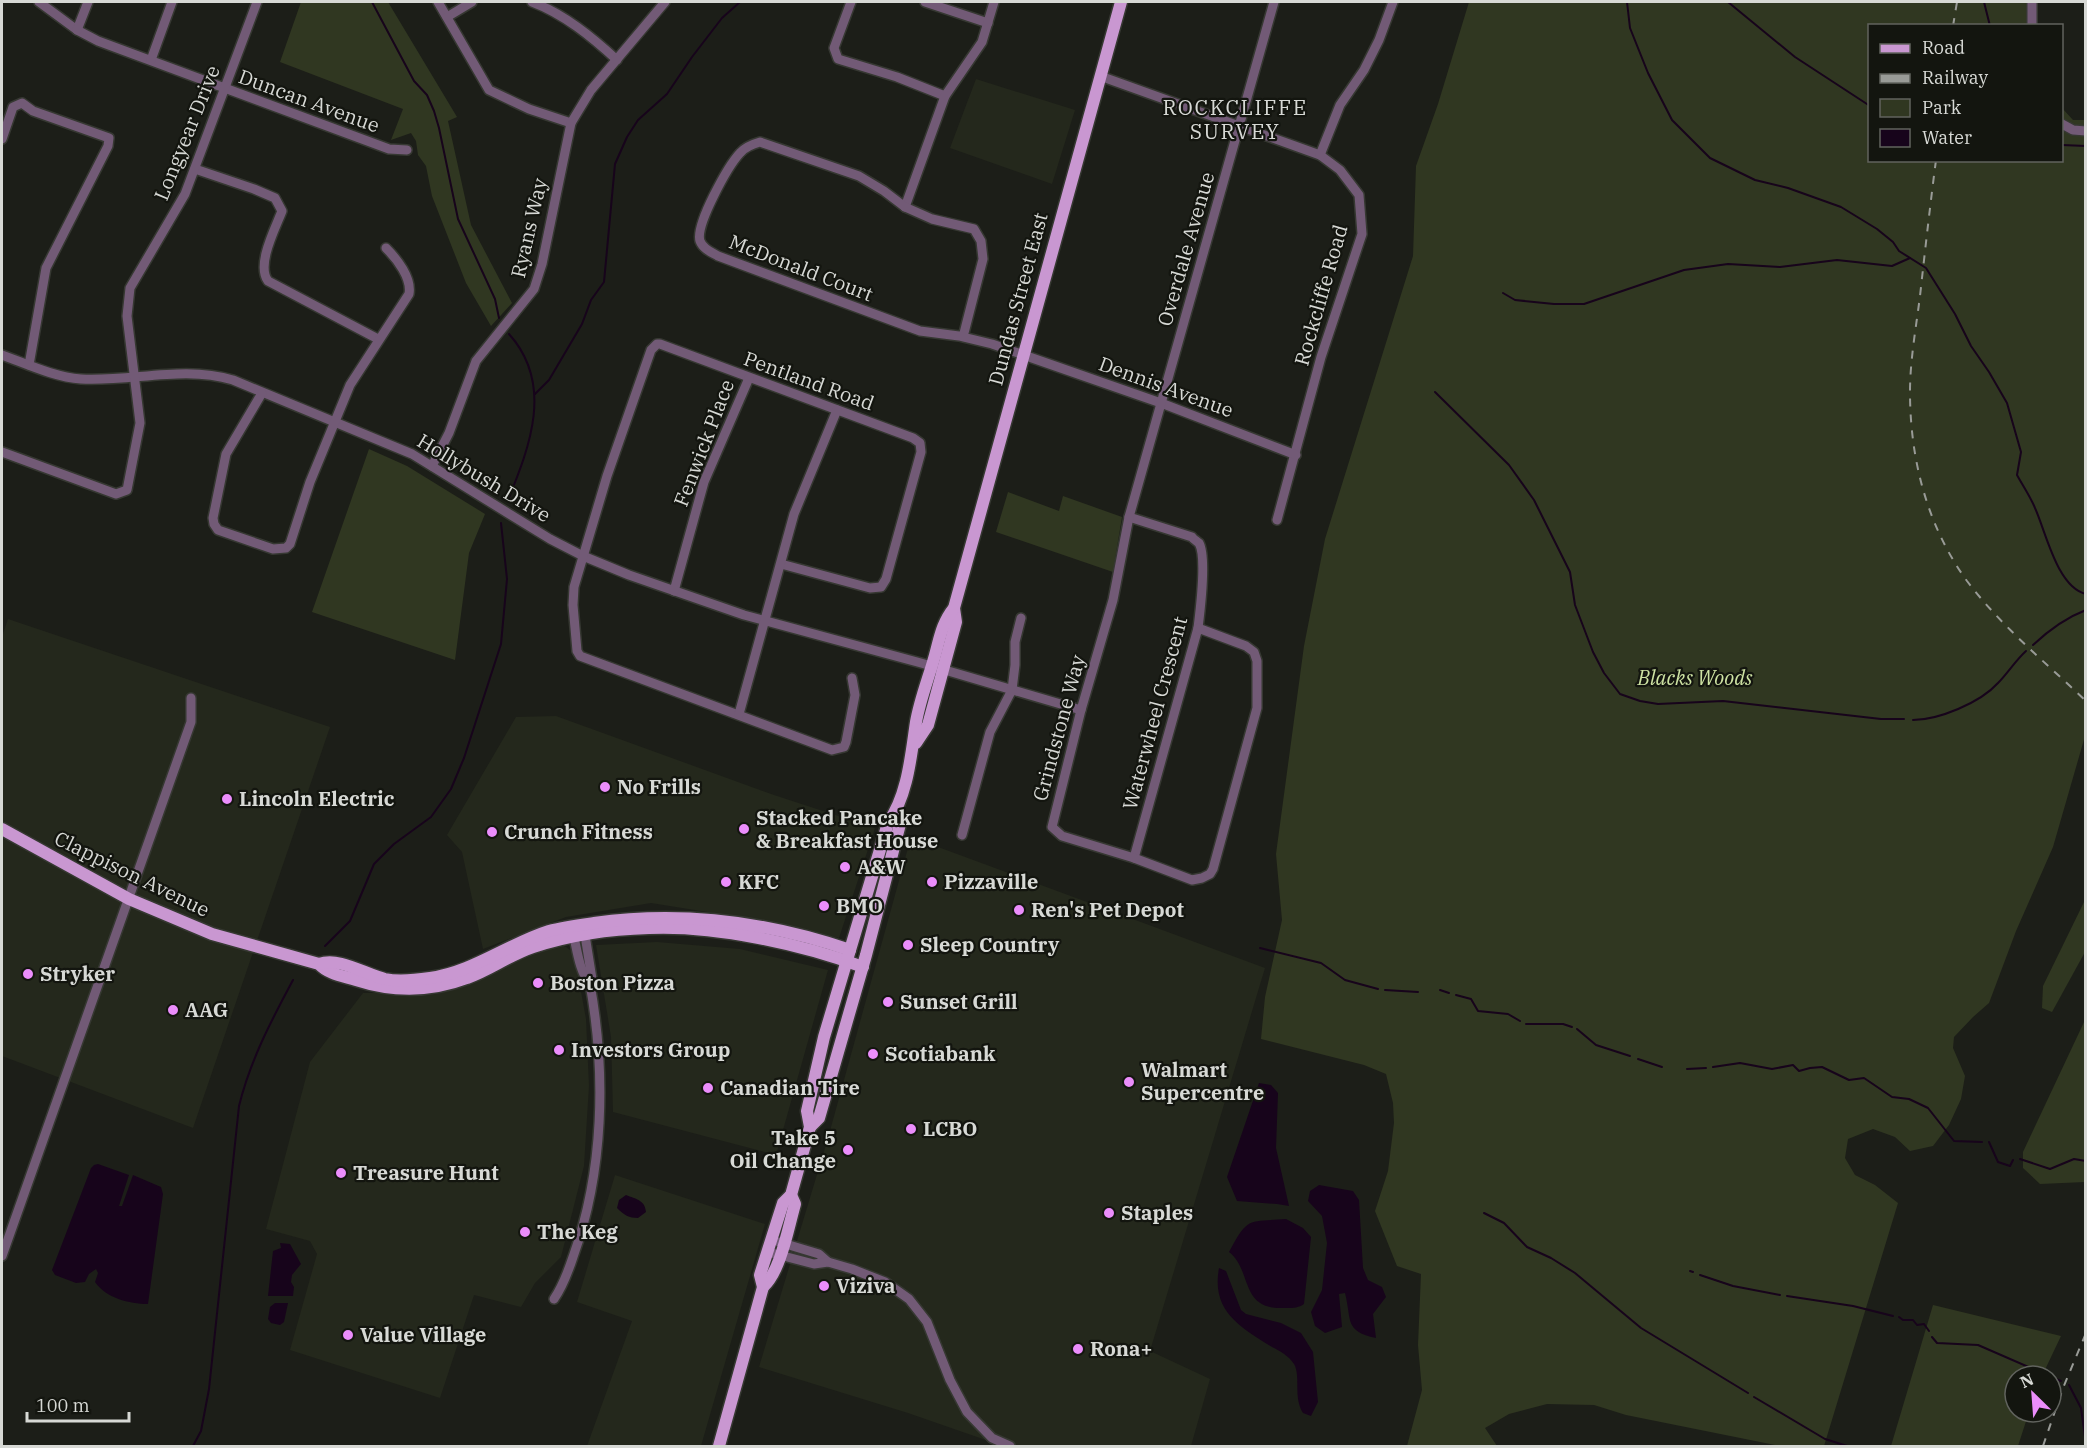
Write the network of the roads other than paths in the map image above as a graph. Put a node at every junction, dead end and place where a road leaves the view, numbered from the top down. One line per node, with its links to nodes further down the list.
1 (39, 2): 19 (street, Duncan Avenue)
2 (88, 2): 19 (street)
3 (172, 2): 20 (street)
4 (256, 2): 23 (street, Longyear Drive)
5 (438, 2): 16 (street)
6 (472, 2): 16 (street)
7 (532, 2): 21 (street)
8 (665, 2): 21 (street, Ryans Way)
9 (851, 2): 24 (street)
10 (925, 2): 17 (street)
11 (994, 2): 17 (street)
12 (1121, 2): 22 (main road, Dundas Street East)
13 (1274, 2): 26 (street, Overdale Avenue)
14 (1393, 2): 31 (street)
15 (2031, 2): 18 (street)
16 (447, 17): 25 (street)
17 (988, 23): 24 (street)
18 (2032, 24)
19 (77, 30): 20 (street, Duncan Avenue)
20 (151, 60): 23 (street, Duncan Avenue)
21 (617, 60): 25 (street, Ryans Way)
22 (1100, 76): 26 (street, Rockcliffe Road); 38 (main road, Dundas Street East)
23 (225, 88): 30 (street, Duncan Avenue); 32 (street, Longyear Drive)
24 (945, 96): 33 (street)
25 (571, 123): 48 (street, Ryans Way)
26 (1241, 125): 31 (street, Rockcliffe Road); 43 (street, Overdale Avenue)
27 (2063, 125): 28 (street)
28 (2085, 132)
29 (2, 139): 39 (street)
30 (407, 150)
31 (1320, 155): 47 (street, Rockcliffe Road)
32 (195, 169): 36 (street); 40 (street, Longyear Drive)
33 (905, 207): 35 (street, McDonald Court); 35 (street, McDonald Court)
34 (386, 248): 36 (street)
35 (963, 338): 38 (street, McDonald Court)
36 (378, 339): 45 (street)
37 (2, 355): 39 (street, Hollybush Drive)
38 (1022, 355): 43 (street, Dennis Avenue); 57 (main road, Dundas Street East)
39 (29, 365): 40 (street, Hollybush Drive)
40 (135, 376): 42 (street, Hollybush Drive); 46 (street, Longyear Drive)
41 (749, 378): 44 (street, Pentland Road); 51 (street, Pentland Road); 53 (street, Fenwick Place)
42 (262, 393): 45 (street, Hollybush Drive); 45 (street)
43 (1161, 403): 47 (street, Dennis Avenue); 49 (street, Grindstone Way)
44 (837, 410): 52 (street); 52 (street, Pentland Road)
45 (334, 422): 48 (street, Hollybush Drive)
46 (2, 452)
47 (1296, 454): 50 (street, Rockcliffe Road)
48 (432, 466): 51 (street, Hollybush Drive)
49 (1129, 517): 56 (street, Waterwheel Crescent); 61 (street, Grindstone Way)
50 (1277, 519)
51 (583, 556): 53 (street, Hollybush Drive); 62 (street)
52 (781, 564): 55 (street)
53 (674, 591): 55 (street, Hollybush Drive)
54 (1021, 618): 59 (street)
55 (765, 621): 57 (street, Hollybush Drive); 62 (street)
56 (1198, 628): 66 (street, Waterwheel Crescent); 66 (street, Grindstone Way)
57 (937, 668): 59 (street, Hollybush Drive); 63 (main road, Dundas Street East)
58 (852, 678): 62 (street)
59 (1012, 690): 61 (street, Hollybush Drive); 65 (street)
60 (190, 698): 67 (street)
61 (1081, 710): 66 (street, Grindstone Way)
62 (739, 714)
63 (897, 810): 69 (main road, Dundas Street East); 70 (main road, Dundas Street East)
64 (2, 829): 67 (main road, Clappison Avenue)
65 (962, 836)
66 (1134, 858)
67 (129, 900): 68 (main road, Clappison Avenue); 73 (street)
68 (579, 930): 69 (main road, Clappison Avenue); 74 (street)
69 (849, 955): 70 (main road, Clappison Avenue); 71 (main road, Dundas Street East)
70 (864, 961): 71 (main road, Dundas Street East)
71 (810, 1127): 72 (main road, Dundas Street East)
72 (776, 1247): 75 (main road, Dundas Street East); 76 (street)
73 (2, 1256)
74 (554, 1299)
75 (718, 1446)
76 (1010, 1446)

